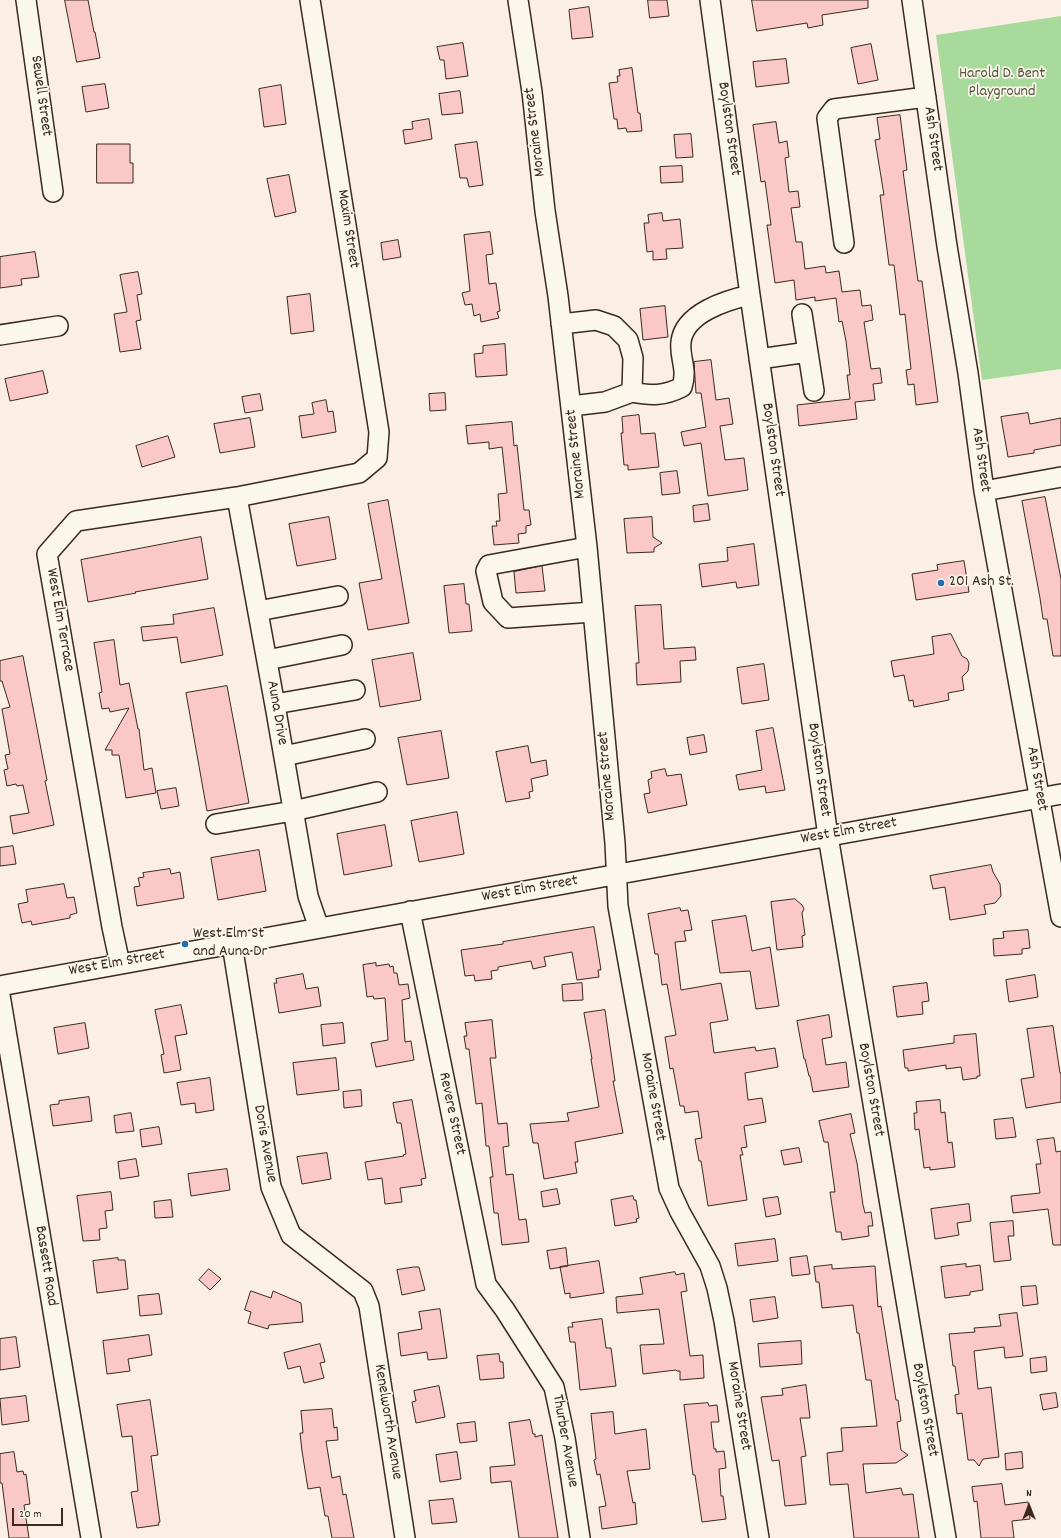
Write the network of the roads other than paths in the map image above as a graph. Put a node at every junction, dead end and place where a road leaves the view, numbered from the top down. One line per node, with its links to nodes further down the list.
1 (26, 0): 7 (street, Sewell Street)
2 (310, 0): 19 (street, Maxim Street)
3 (518, 0): 11 (street, Moraine Street)
4 (710, 0): 9 (street, Boylston Street)
5 (912, 0): 6 (street, Ash Street)
6 (926, 97): 8 (street); 21 (street, Ash Street)
7 (53, 192)
8 (844, 243)
9 (750, 295): 15 (street, Boylston Street); 17 (street)
10 (802, 314): 14 (street)
11 (561, 324): 17 (street); 18 (street, Moraine Street)
12 (58, 326): 13 (street)
13 (0, 335)
14 (808, 352): 15 (street); 16 (street)
15 (759, 359): 38 (street, Boylston Street)
16 (814, 391)
17 (632, 392): 18 (street)
18 (571, 406): 23 (street, Moraine Street)
19 (376, 458): 22 (street, West Elm Terrace)
20 (1061, 478): 21 (street)
21 (984, 491): 35 (street, Ash Street)
22 (237, 497): 25 (street, Auna Drive); 44 (street, West Elm Terrace)
23 (587, 547): 26 (street, Moraine Street); 26 (street)
24 (338, 596): 25 (street)
25 (258, 611): 28 (street, Auna Drive)
26 (593, 612): 39 (street, Moraine Street)
27 (342, 645): 28 (street)
28 (267, 660): 30 (street, Auna Drive)
29 (355, 690): 30 (street)
30 (275, 704): 32 (street, Auna Drive)
31 (365, 739): 32 (street)
32 (284, 756): 36 (street, Auna Drive)
33 (377, 792): 36 (street)
34 (1061, 794): 35 (street, West Elm Street)
35 (1039, 798): 38 (street, West Elm Street); 41 (street, Ash Street)
36 (293, 811): 37 (street); 42 (street, Auna Drive)
37 (216, 824)
38 (828, 836): 39 (street, West Elm Street); 53 (street, Boylston Street)
39 (616, 874): 40 (street, West Elm Street); 52 (street, Moraine Street)
40 (410, 911): 42 (street, West Elm Street); 48 (street, Revere Street)
41 (1061, 917)
42 (319, 928): 43 (street, West Elm Street)
43 (232, 944): 44 (street, West Elm Street); 47 (street, Doris Avenue)
44 (120, 964): 45 (street, West Elm Street)
45 (0, 986)
46 (0, 995): 49 (street, Bassett Road)
47 (369, 1306): 50 (street, Kenelworth Avenue)
48 (505, 1310): 51 (street, Thurber Avenue)
49 (91, 1538)
50 (405, 1538)
51 (580, 1538)
52 (759, 1538)
53 (946, 1538)

